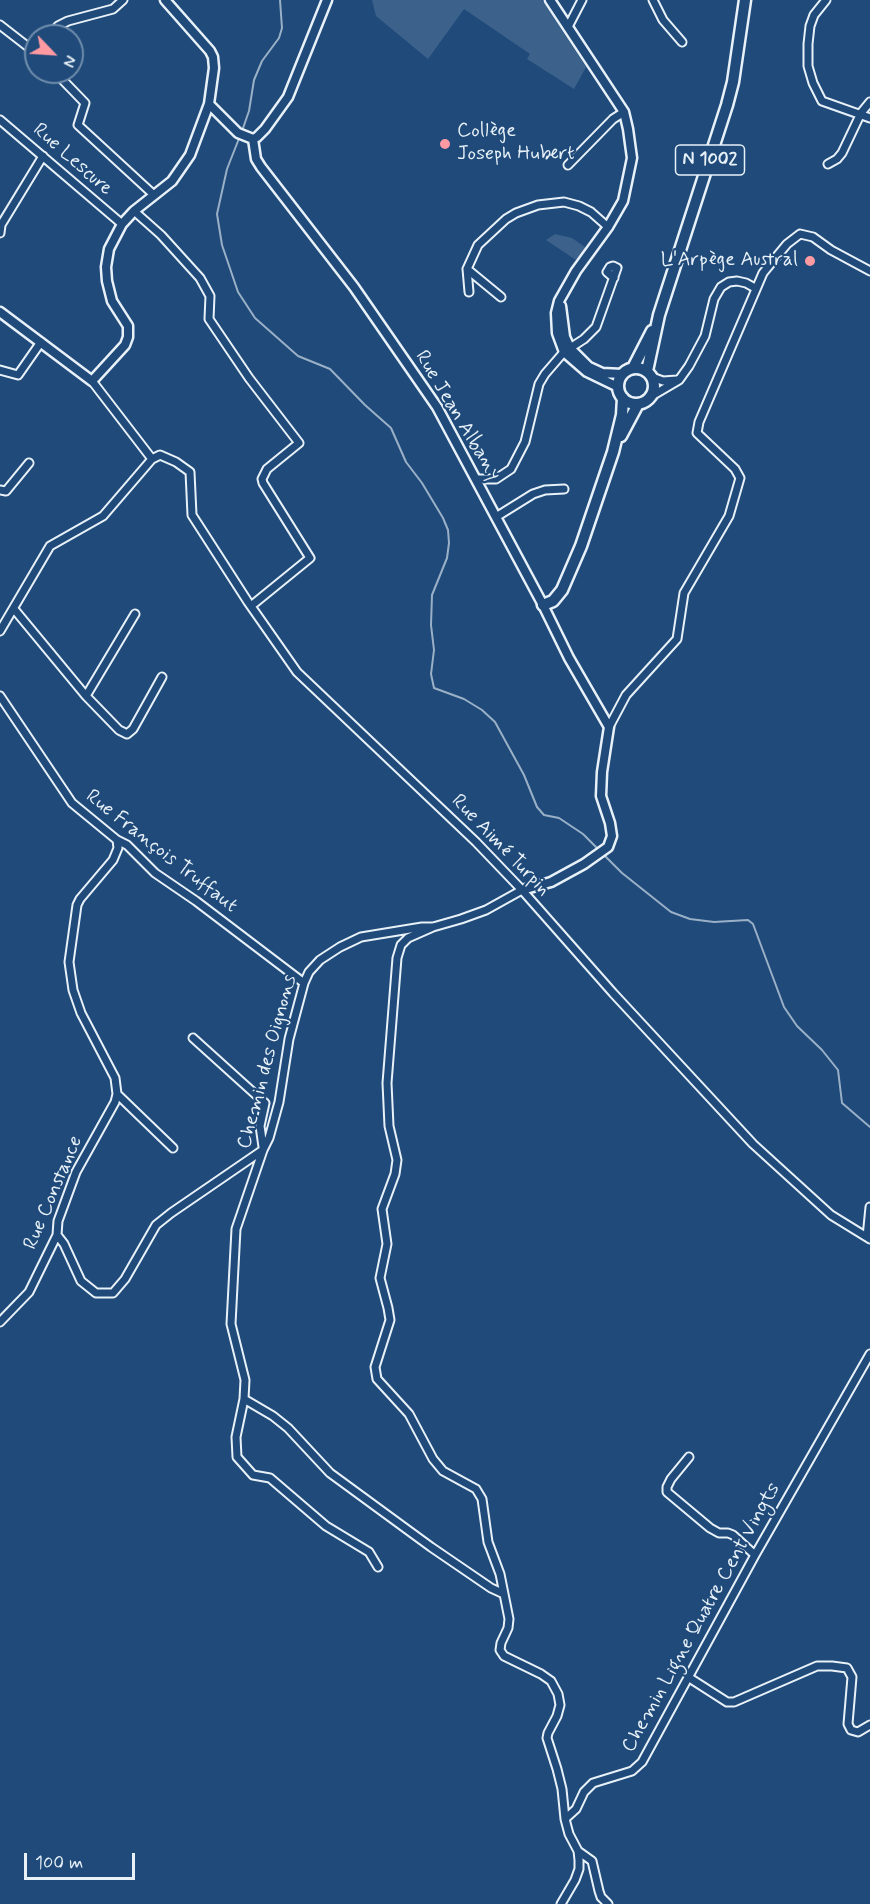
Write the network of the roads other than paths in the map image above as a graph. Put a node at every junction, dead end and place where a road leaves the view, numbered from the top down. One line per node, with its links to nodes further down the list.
1 (123, 0): 9 (street)
2 (165, 0): 16 (street)
3 (327, 0): 21 (street)
4 (582, 0): 11 (street)
5 (653, 0): 12 (street)
6 (745, 0): 37 (main road, N 1002)
7 (826, 0): 18 (street)
8 (551, 2): 11 (street)
9 (62, 24)
10 (0, 25): 13 (street)
11 (568, 27): 17 (street)
12 (682, 42)
13 (24, 44)
14 (67, 84): 25 (street)
15 (870, 102): 18 (street)
16 (209, 104): 21 (street); 25 (street)
17 (624, 112): 24 (street); 28 (street)
18 (861, 113): 19 (street); 23 (street)
19 (870, 118)
20 (0, 120): 22 (street, Rue Lescure)
21 (251, 138): 53 (street, Rue Jean Albany)
22 (43, 156): 27 (street, Rue Lescure); 29 (street)
23 (828, 164)
24 (567, 165)
25 (154, 195): 26 (street)
26 (134, 212): 27 (street); 58 (street)
27 (122, 224): 45 (street)
28 (608, 228): 30 (street); 39 (street)
29 (0, 233)
30 (467, 269): 34 (street); 35 (street)
31 (870, 271): 33 (street)
32 (614, 278): 39 (street)
33 (755, 288): 44 (street); 65 (street)
34 (469, 292)
35 (501, 297)
36 (0, 312): 38 (street)
37 (659, 315): 40 (main road, N 1002); 43 (main road, N 1002)
38 (41, 342): 41 (street); 45 (street)
39 (567, 350): 42 (street); 46 (street); 53 (street)
40 (633, 368): 42 (main road); 43 (main road)
41 (0, 370)
42 (622, 374): 46 (main road)
43 (650, 374): 44 (street); 47 (main road)
44 (679, 380): 47 (street)
45 (92, 381): 51 (street)
46 (618, 387): 48 (main road)
47 (650, 397): 49 (main road)
48 (623, 398): 49 (main road); 50 (main road)
49 (638, 404): 50 (main road)
50 (613, 452): 57 (main road)
51 (152, 459): 58 (street, Rue Aimé Turpin); 59 (street)
52 (29, 463): 55 (street)
53 (477, 479): 56 (street, Rue Jean Albany)
54 (564, 489): 56 (street)
55 (0, 490)
56 (496, 517): 57 (street, Rue Jean Albany)
57 (543, 605): 65 (street, Rue Jean Albany)
58 (251, 606): 67 (street, Rue Aimé Turpin)
59 (14, 609): 61 (street); 64 (street)
60 (135, 614): 64 (street)
61 (0, 631)
62 (162, 677): 64 (street)
63 (0, 696): 66 (street, Rue François Truffaut)
64 (86, 696)
65 (609, 727): 67 (street)
66 (117, 840): 69 (street, Rue François Truffaut); 71 (street)
67 (522, 891): 68 (street, Chemin des Oignons); 76 (street, Rue Aimé Turpin)
68 (433, 927): 69 (street, Chemin des Oignons); 83 (street)
69 (304, 983): 73 (street, Chemin des Oignons)
70 (193, 1038): 73 (street)
71 (117, 1094): 72 (street); 75 (street, Rue Constance)
72 (173, 1148)
73 (263, 1150): 75 (street); 79 (street, Chemin des Oignons)
74 (870, 1207): 76 (street)
75 (57, 1235): 77 (street, Rue Constance)
76 (868, 1238)
77 (0, 1322)
78 (870, 1354): 81 (street, Chemin Ligne Quatre Cent Vingts)
79 (244, 1399): 82 (street, Chemin des Oignons); 83 (street)
80 (689, 1457): 81 (street)
81 (755, 1555): 84 (street, Chemin Ligne Quatre Cent Vingts)
82 (378, 1567)
83 (504, 1594): 86 (street)
84 (688, 1677): 85 (street); 86 (street, Chemin Ligne Quatre Cent Vingts)
85 (870, 1725)
86 (565, 1820): 87 (street)
87 (578, 1851): 88 (street); 89 (street)
88 (561, 1904)
89 (608, 1904)

